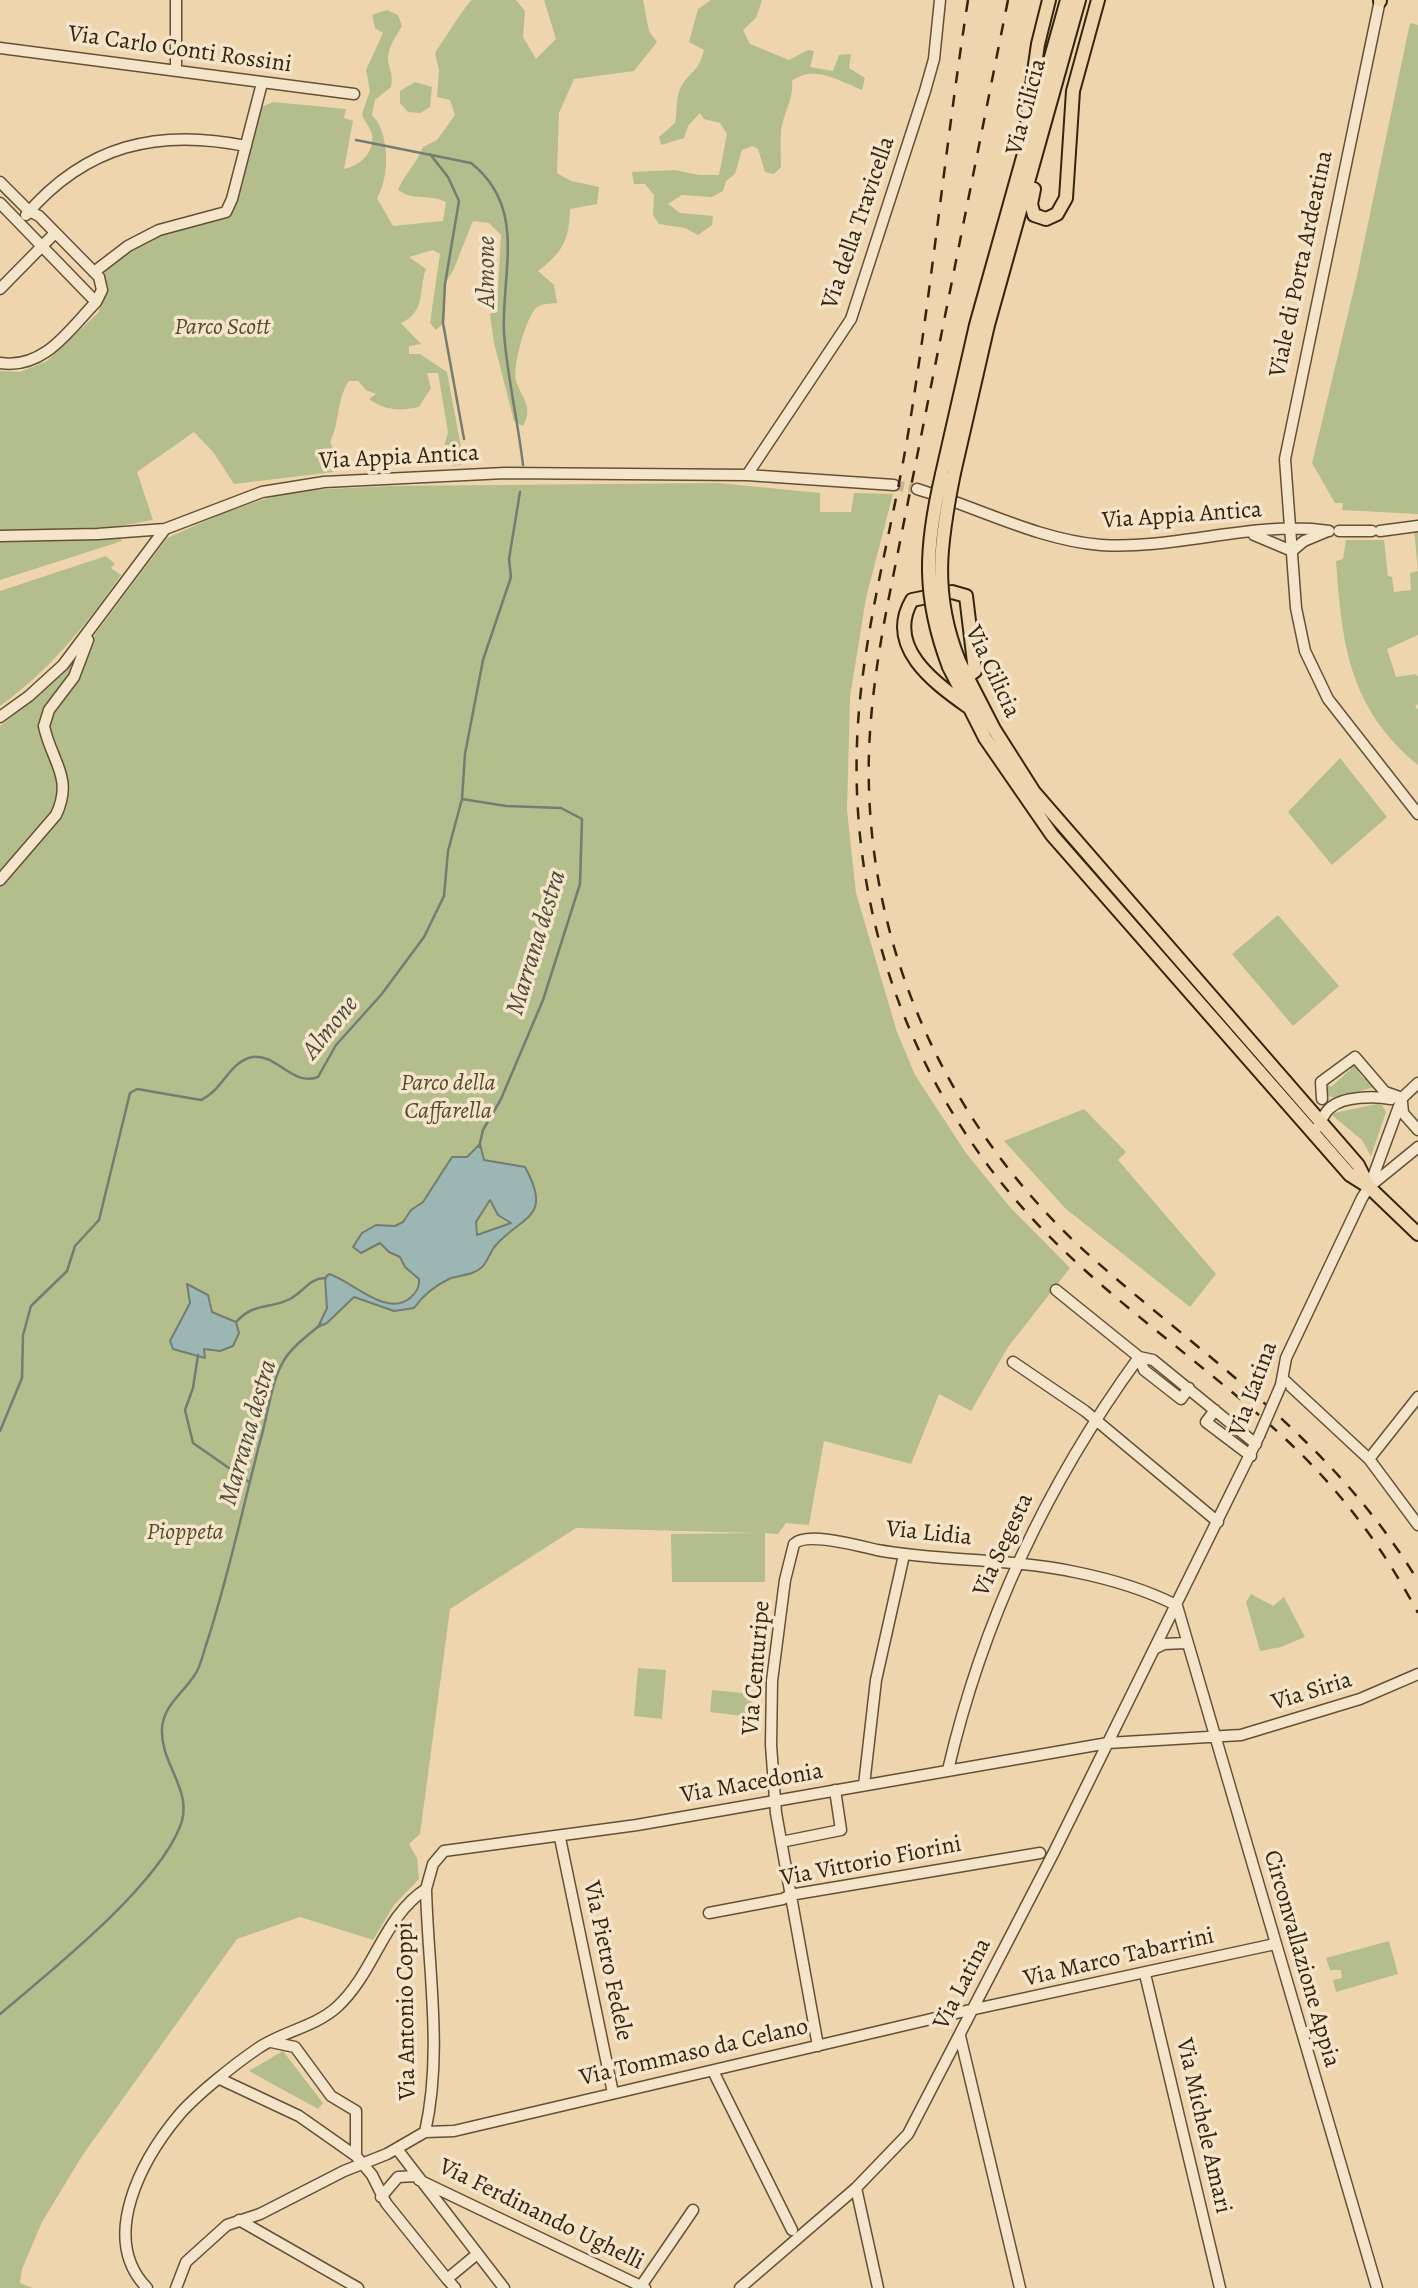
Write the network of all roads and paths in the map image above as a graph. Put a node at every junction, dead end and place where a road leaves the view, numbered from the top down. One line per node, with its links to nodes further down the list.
1 (176, 0): 9 (street)
2 (940, 0): 26 (street, Via della Travicella)
3 (1049, 0): 14 (main road)
4 (1067, 0): 14 (main road, Via Cilicia)
5 (1079, 0): 11 (main road, Via Cilicia)
6 (1098, 0): 11 (main road)
7 (1378, 2): 30 (street, Viale di Porta Ardeatina)
8 (0, 48): 9 (street, Via Carlo Conti Rossini)
9 (176, 71): 10 (street, Via Carlo Conti Rossini)
10 (262, 83): 12 (street, Via Carlo Conti Rossini); 13 (street)
11 (1055, 89): 25 (main road, Via Cilicia)
12 (354, 94)
13 (246, 146): 17 (street); 21 (street)
14 (1021, 166): 25 (main road, Via Cilicia)
15 (0, 182): 17 (street)
16 (0, 203): 18 (street)
17 (29, 211): 18 (street); 19 (street)
18 (20, 222): 20 (street)
19 (55, 233): 20 (street); 21 (street)
20 (43, 245): 22 (street); 23 (street)
21 (94, 272): 23 (street)
22 (0, 289)
23 (96, 302): 24 (street)
24 (0, 363)
25 (948, 474): 37 (main road, Via Cilicia, bridge)
26 (747, 475): 27 (street, Via Appia Antica); 31 (street, Via Appia Antica)
27 (894, 485)
28 (917, 489): 33 (street, Via Appia Antica)
29 (1418, 526): 32 (street, Via Appia Antica)
30 (1290, 528): 32 (street, Via Appia Antica); 33 (street, Via Appia Antica); 35 (street, Viale di Porta Ardeatina)
31 (165, 529): 34 (street); 36 (street)
32 (1334, 531): 35 (street)
33 (1248, 533): 35 (street)
34 (0, 536)
35 (1292, 551): 41 (street, Viale di Porta Ardeatina)
36 (94, 627): 40 (street); 42 (street)
37 (954, 664): 38 (main road, Via Cilicia); 39 (main road, Via Cilicia)
38 (967, 677): 39 (main road); 44 (main road, Via Cilicia)
39 (968, 706): 48 (main road, Via Cilicia)
40 (0, 717)
41 (1418, 814)
42 (0, 880)
43 (1418, 1083): 45 (street)
44 (1289, 1086): 46 (street); 48 (main road, Via Cilicia)
45 (1402, 1098): 46 (street); 47 (street); 49 (street); 51 (street)
46 (1322, 1099): 47 (street)
47 (1342, 1102): 48 (street)
48 (1317, 1128): 51 (main road); 51 (main road, Via Cilicia)
49 (1418, 1130)
50 (1418, 1147): 51 (street)
51 (1369, 1187): 52 (main road); 56 (street, Via Latina)
52 (1418, 1234)
53 (1056, 1290): 54 (street)
54 (1139, 1357): 58 (street); 59 (street, Via Segesta)
55 (1013, 1362): 59 (street)
56 (1282, 1382): 60 (street, Via Latina, bridge); 62 (street)
57 (1418, 1397): 62 (street)
58 (1215, 1410): 60 (street); 61 (street)
59 (1094, 1419): 63 (street); 67 (street, Via Segesta)
60 (1257, 1440): 61 (street, Via Latina)
61 (1251, 1456): 63 (street, Via Latina)
62 (1369, 1459): 64 (street)
63 (1218, 1522): 68 (street, Via Latina)
64 (1418, 1525)
65 (797, 1541): 66 (street, Via Lidia); 77 (street, Via Centuripe)
66 (904, 1555): 67 (street, Via Lidia); 75 (street)
67 (1017, 1563): 68 (street, Via Lidia); 74 (street, Via Segesta)
68 (1177, 1605): 69 (street, Circonvallazione Appia); 70 (street, Via Latina)
69 (1185, 1643): 70 (street); 72 (street, Circonvallazione Appia)
70 (1155, 1649): 73 (street, Via Latina)
71 (1418, 1676): 72 (street, Via Siria)
72 (1214, 1738): 73 (street, Via Siria); 84 (street, Circonvallazione Appia)
73 (1108, 1743): 74 (street, Via Macedonia); 86 (street, Via Latina)
74 (948, 1770): 75 (street, Via Macedonia)
75 (864, 1785): 76 (street, Via Macedonia)
76 (835, 1790): 77 (street, Via Macedonia); 79 (street)
77 (775, 1801): 78 (street, Via Macedonia); 79 (street, Via Centuripe)
78 (560, 1838): 81 (street, Via Macedonia); 92 (street, Via Pietro Fedele)
79 (781, 1842): 82 (street, Via Centuripe)
80 (1040, 1853): 82 (street, Via Vittorio Fiorini)
81 (426, 1889): 88 (street); 93 (street, Via Antonio Coppi)
82 (790, 1895): 83 (street, Via Vittorio Fiorini); 89 (street, Via Centuripe)
83 (709, 1913)
84 (1275, 1944): 85 (street, Via Marco Tabarrini); 114 (street, Circonvallazione Appia)
85 (1145, 1974): 86 (street, Via Marco Tabarrini); 113 (street, Via Michele Amari)
86 (973, 2012): 87 (street, Via Latina); 89 (street, Via Tommaso da Celano)
87 (960, 2036): 97 (street, Via Latina); 112 (street)
88 (268, 2042): 91 (street); 95 (street)
89 (818, 2046): 90 (street, Via Tommaso da Celano)
90 (713, 2071): 92 (street, Via Tommaso da Celano); 101 (street)
91 (220, 2079): 95 (street); 105 (street)
92 (613, 2093): 93 (street, Via Tommaso da Celano)
93 (425, 2132): 94 (street)
94 (397, 2149): 95 (street); 96 (street)
95 (360, 2160): 98 (street); 100 (street)
96 (417, 2178): 98 (street); 102 (street); 104 (street, Via Ferdinando Ughelli)
97 (856, 2188): 110 (street, Via Latina); 111 (street)
98 (381, 2197): 103 (street)
99 (693, 2210): 104 (street)
100 (239, 2220): 106 (street); 107 (street)
101 (792, 2230)
102 (476, 2255): 103 (street); 109 (street)
103 (447, 2279): 108 (street)
104 (643, 2287)
105 (147, 2288)
106 (176, 2288)
107 (358, 2288)
108 (454, 2288)
109 (504, 2288)
110 (740, 2288)
111 (878, 2288)
112 (1020, 2288)
113 (1220, 2288)
114 (1377, 2288)

